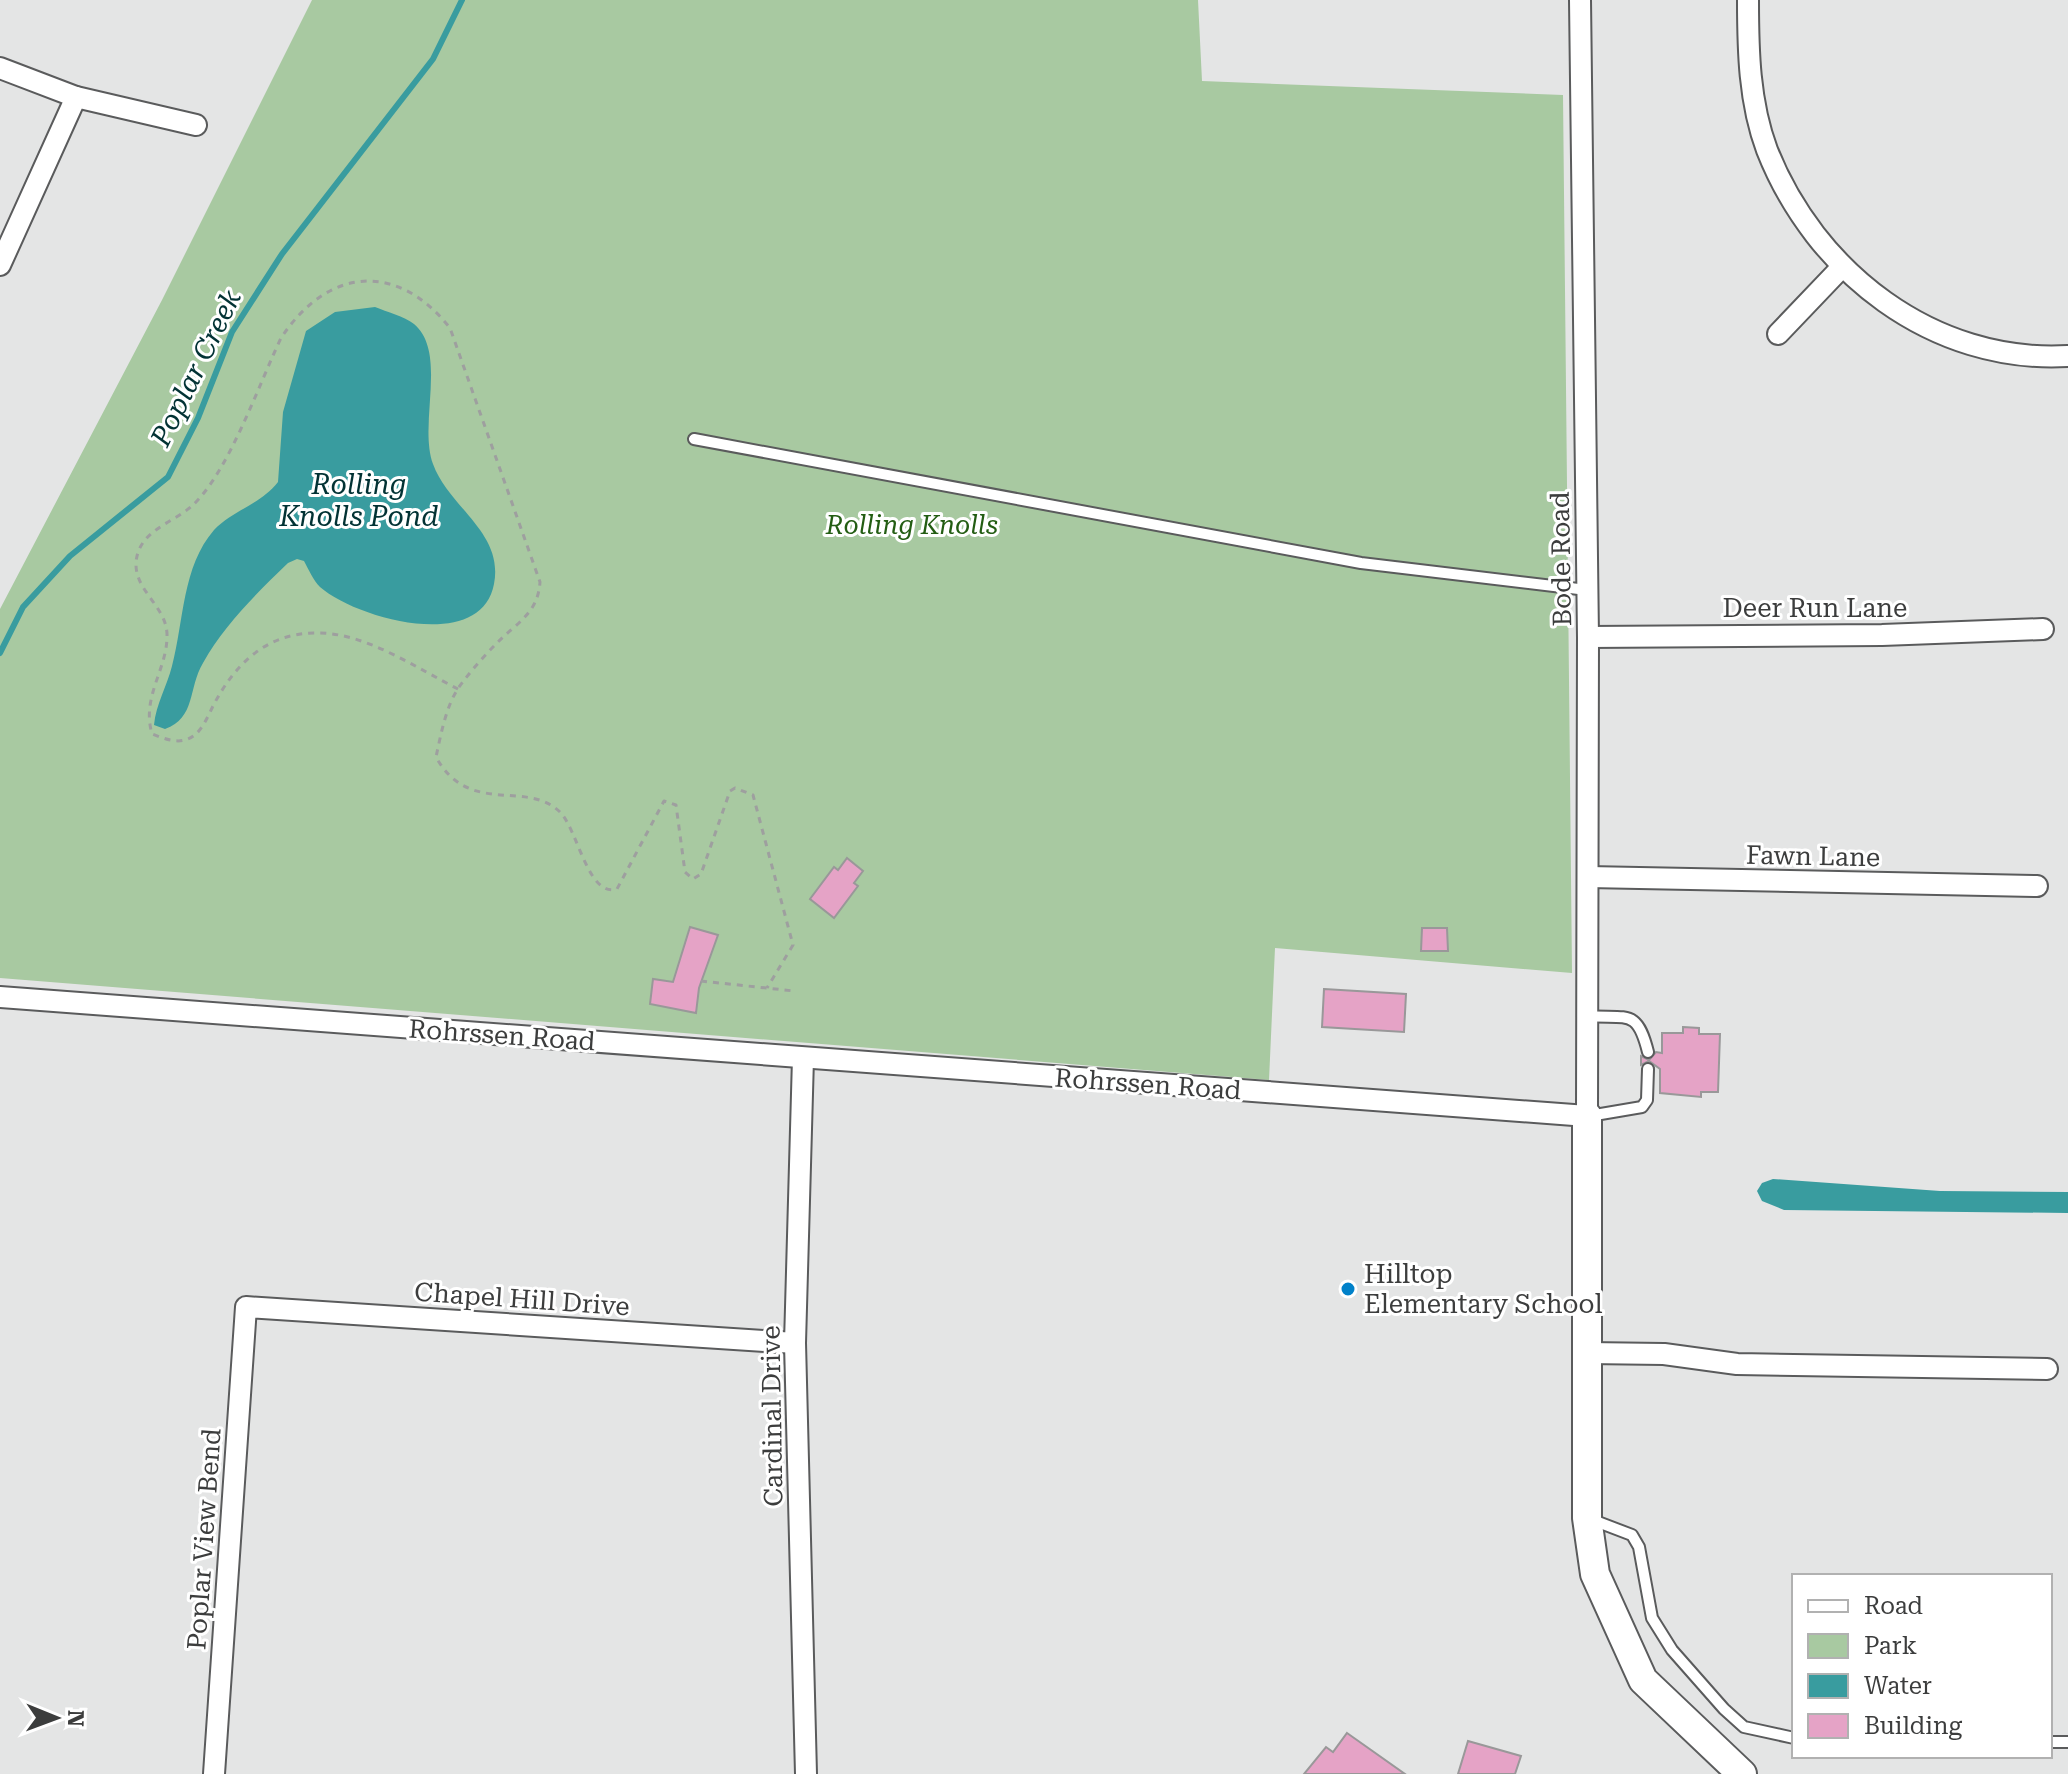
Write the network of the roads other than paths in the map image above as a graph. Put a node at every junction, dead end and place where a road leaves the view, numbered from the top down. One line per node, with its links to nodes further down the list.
1 (1580, 0): 11 (street, Bode Road)
2 (1748, 0): 7 (street)
3 (0, 68): 4 (street)
4 (76, 97): 5 (street); 6 (street)
5 (196, 125)
6 (0, 265)
7 (1841, 268): 8 (street); 9 (street)
8 (1778, 334)
9 (2068, 356)
10 (694, 439): 11 (lane)
11 (1587, 590): 13 (street, Bode Road)
12 (2043, 629): 13 (street, Deer Run Lane)
13 (1588, 637): 14 (street, Bode Road)
14 (1588, 877): 15 (street, Fawn Lane); 17 (street, Bode Road)
15 (2037, 886)
16 (6, 998): 19 (street, Rohrssen Road)
17 (1586, 1016): 18 (lane); 21 (street, Bode Road)
18 (1648, 1052)
19 (803, 1058): 21 (street, Rohrssen Road); 23 (street, Cardinal Drive)
20 (1648, 1069): 21 (lane)
21 (1587, 1116): 24 (street)
22 (246, 1307): 23 (street, Chapel Hill Drive); 28 (street, Poplar View Bend)
23 (795, 1343): 29 (street, Cardinal Drive)
24 (1587, 1353): 25 (street); 26 (street)
25 (2047, 1369)
26 (1587, 1518): 27 (lane); 30 (street)
27 (1792, 1738)
28 (214, 1774)
29 (806, 1774)
30 (1742, 1774)

